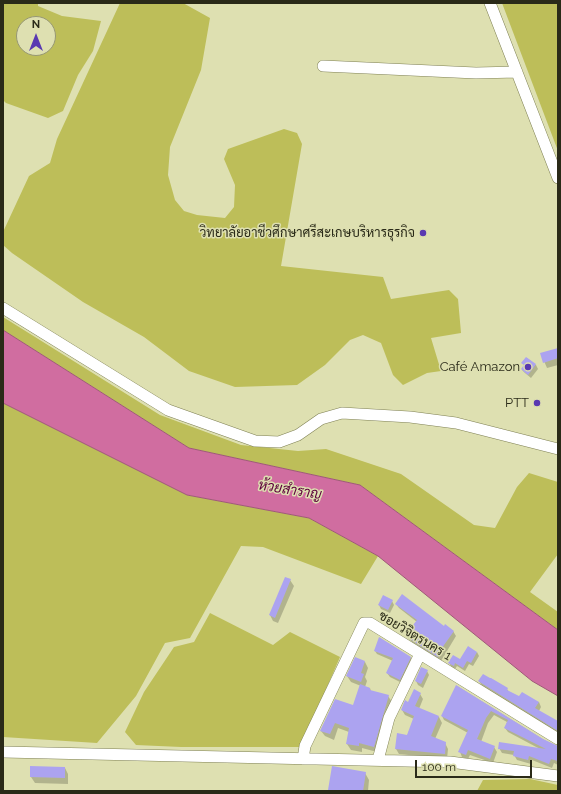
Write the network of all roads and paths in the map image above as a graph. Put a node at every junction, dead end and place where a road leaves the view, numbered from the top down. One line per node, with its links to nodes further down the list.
1 (490, 3): 3 (street)
2 (323, 66): 3 (street)
3 (517, 72): 4 (street)
4 (558, 178)
5 (3, 308): 6 (street)
6 (558, 448)
7 (420, 654): 8 (street, ซอยวิจิตรนคร 1); 10 (street, ซอยวิจิตรนคร 1); 11 (street)
8 (558, 739)
9 (3, 752): 10 (street)
10 (303, 758): 11 (street)
11 (378, 760): 12 (street)
12 (558, 776)

